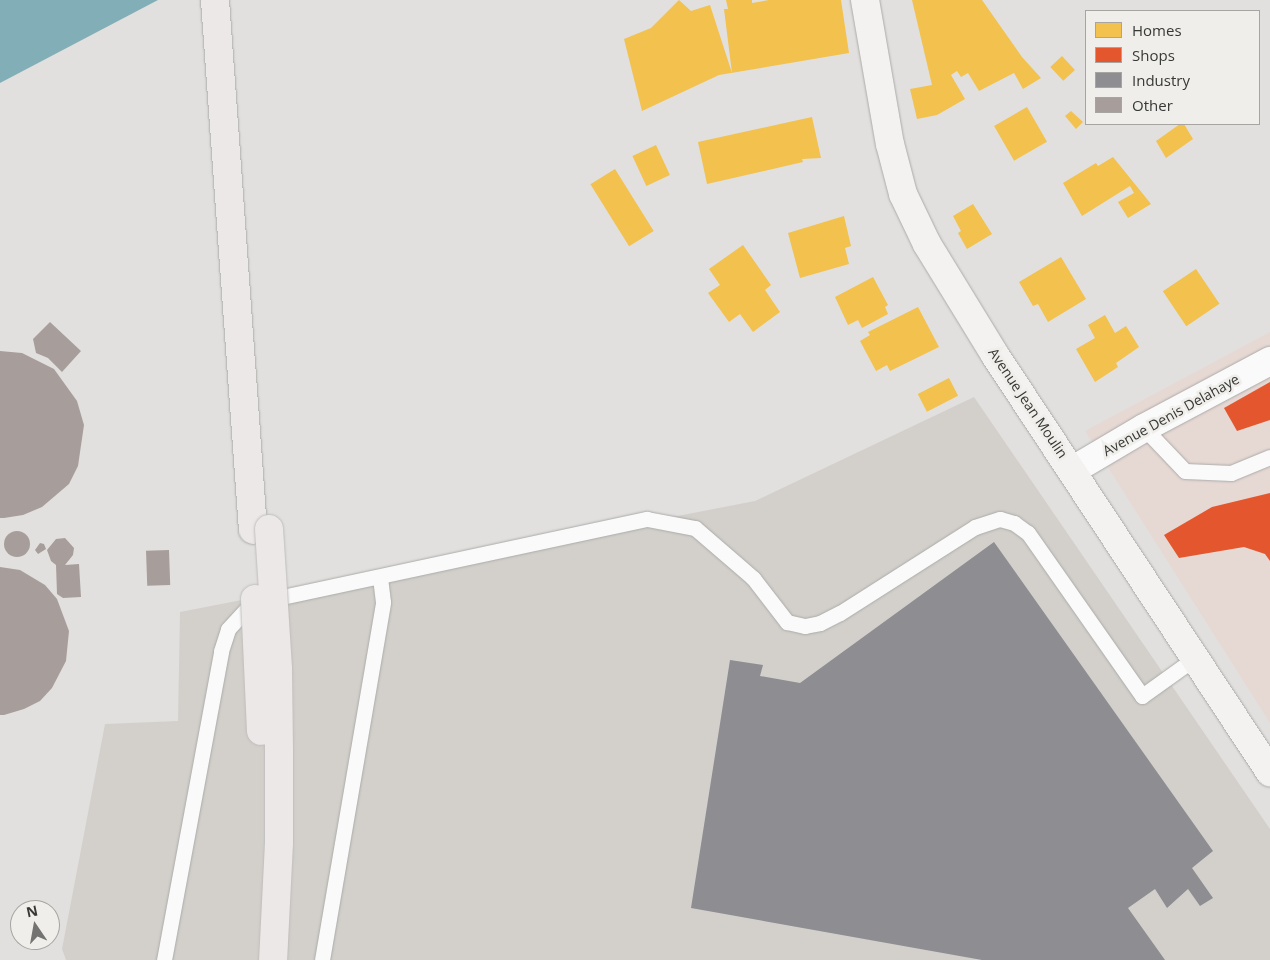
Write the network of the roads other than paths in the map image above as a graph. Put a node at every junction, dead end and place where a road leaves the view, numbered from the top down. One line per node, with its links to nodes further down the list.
1 (865, 0): 6 (street, Avenue Jean Moulin)
2 (225, 2): 7 (main road)
3 (1270, 361): 4 (street, Avenue Denis Delahaye)
4 (1144, 428): 5 (lane); 6 (street, Avenue Denis Delahaye)
5 (1270, 457)
6 (1073, 470): 9 (street, Avenue Jean Moulin)
7 (261, 530): 12 (main road, bridge); 13 (main road, bridge)
8 (380, 578): 9 (lane); 11 (lane); 14 (lane)
9 (1195, 658): 10 (street, Avenue Jean Moulin)
10 (1270, 772)
11 (164, 960)
12 (254, 960)
13 (273, 960)
14 (322, 960)

